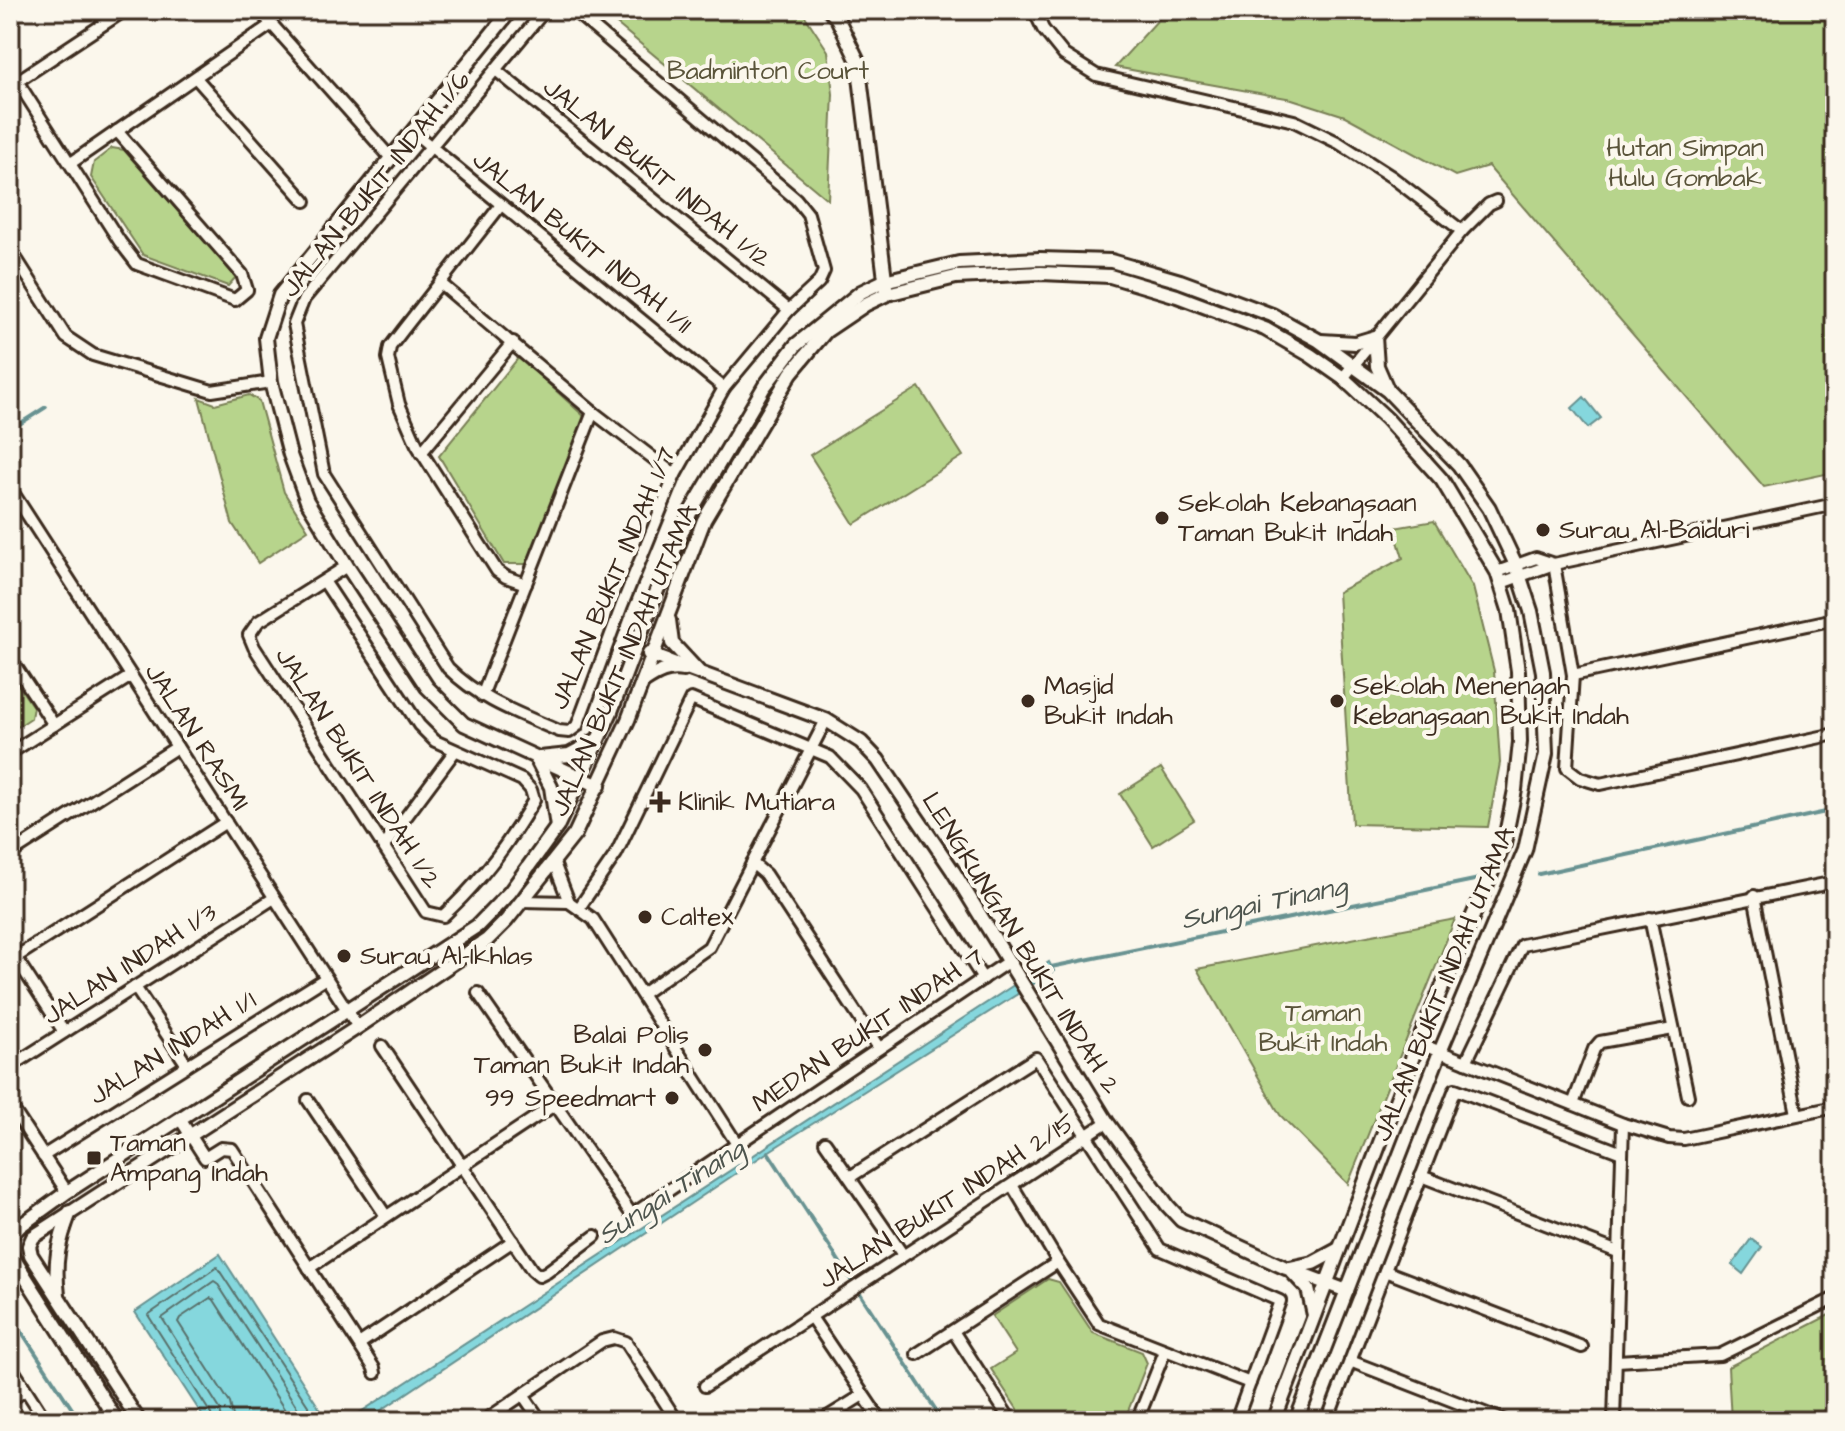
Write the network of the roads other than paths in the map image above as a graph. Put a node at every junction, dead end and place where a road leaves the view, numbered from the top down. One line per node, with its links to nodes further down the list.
1 (125, 10): 11 (street)
2 (259, 10): 8 (street)
3 (511, 10): 13 (street)
4 (545, 10): 9 (street, JALAN BUKIT INDAH 1/6)
5 (573, 10): 24 (street, JALAN BUKIT INDAH 1/7)
6 (829, 10): 23 (street)
7 (1034, 10): 20 (street)
8 (272, 24): 10 (street); 15 (street)
9 (497, 71): 14 (street, JALAN BUKIT INDAH 1/6); 24 (street, JALAN BUKIT INDAH 1/12)
10 (196, 78): 12 (street); 17 (street)
11 (13, 84): 16 (street)
12 (117, 131): 16 (street); 16 (street)
13 (412, 131): 14 (street, JALAN BUKIT INDAH 1/11); 15 (street)
14 (432, 147): 19 (street, JALAN BUKIT INDAH 1/11); 53 (street, JALAN BUKIT INDAH 1/6)
15 (390, 157): 30 (street)
16 (71, 163)
17 (305, 201)
18 (1496, 201): 20 (street)
19 (501, 205): 22 (street); 31 (street, JALAN BUKIT INDAH 1/11)
20 (1462, 231): 25 (street)
21 (10, 249): 30 (street)
22 (440, 283): 27 (street); 34 (street)
23 (886, 287): 26 (street, JALAN BUKIT INDAH UTAMA); 29 (street, JALAN BUKIT INDAH UTAMA); 44 (street, JALAN BUKIT INDAH UTAMA); 46 (street, JALAN BUKIT INDAH UTAMA)
24 (789, 310): 31 (street, JALAN BUKIT INDAH 1/7)
25 (1375, 337): 26 (street); 28 (street); 32 (street)
26 (1318, 340): 28 (street, JALAN BUKIT INDAH UTAMA)
27 (513, 342): 33 (street); 34 (street)
28 (1354, 364): 29 (street); 32 (street, JALAN BUKIT INDAH UTAMA)
29 (1343, 378): 41 (street, JALAN BUKIT INDAH UTAMA)
30 (271, 382): 39 (street)
31 (724, 388): 35 (street, JALAN BUKIT INDAH 1/7)
32 (1388, 391): 40 (street, JALAN BUKIT INDAH UTAMA)
33 (593, 412): 35 (street); 43 (street)
34 (421, 453): 43 (street)
35 (675, 475): 56 (street, JALAN BUKIT INDAH 1/7)
36 (10, 488): 51 (street, JALAN RASMI)
37 (1835, 504): 38 (street)
38 (1554, 564): 40 (street); 50 (street)
39 (347, 566): 42 (street); 63 (street)
40 (1518, 570): 41 (street); 92 (street, JALAN BUKIT INDAH UTAMA)
41 (1499, 578): 89 (street, JALAN BUKIT INDAH UTAMA)
42 (324, 581): 61 (street); 68 (street, JALAN BUKIT INDAH 1/2)
43 (526, 584): 53 (street)
44 (670, 613): 47 (street, JALAN BUKIT INDAH UTAMA); 49 (street)
45 (1835, 619): 50 (street)
46 (635, 649): 47 (street, LENGKUNGAN BUKIT INDAH 2); 58 (street, JALAN BUKIT INDAH UTAMA)
47 (653, 656): 49 (street, LENGKUNGAN BUKIT INDAH 2); 52 (street, JALAN BUKIT INDAH UTAMA)
48 (10, 658): 55 (street)
49 (702, 674): 52 (street); 54 (street, LENGKUNGAN BUKIT INDAH 2)
50 (1573, 675): 57 (street)
51 (131, 676): 55 (street); 59 (street, JALAN RASMI)
52 (643, 682): 65 (street, JALAN BUKIT INDAH UTAMA)
53 (482, 696): 56 (street, JALAN BUKIT INDAH 1/6)
54 (826, 720): 60 (street); 79 (street, LENGKUNGAN BUKIT INDAH 2)
55 (54, 725): 62 (street)
56 (559, 731)
57 (1835, 734)
58 (599, 739): 63 (street); 64 (street, JALAN BUKIT INDAH UTAMA)
59 (177, 747): 66 (street, JALAN RASMI); 69 (street)
60 (812, 749): 71 (street); 76 (street); 81 (street)
61 (455, 751): 68 (street); 68 (street, JALAN BUKIT INDAH 1/2)
62 (10, 753)
63 (536, 758): 64 (street); 67 (street)
64 (580, 779): 65 (street); 67 (street, JALAN BUKIT INDAH UTAMA)
65 (599, 786): 70 (street, JALAN BUKIT INDAH UTAMA)
66 (226, 822): 74 (street, JALAN RASMI); 78 (street)
67 (557, 827): 85 (street, JALAN BUKIT INDAH UTAMA)
68 (385, 845)
69 (10, 854)
70 (554, 863): 75 (street, JALAN BUKIT INDAH UTAMA); 76 (street)
71 (752, 863): 84 (street); 91 (street)
72 (1835, 882): 73 (street)
73 (1754, 896): 77 (street); 102 (street)
74 (274, 898): 80 (street, JALAN RASMI); 82 (street, JALAN INDAH 1/3)
75 (522, 901): 76 (street); 86 (street, JALAN BUKIT INDAH UTAMA)
76 (574, 905): 84 (street)
77 (1650, 918): 87 (street); 93 (street)
78 (13, 953): 88 (street)
79 (1009, 961): 81 (street, MEDAN BUKIT INDAH 7); 104 (street, LENGKUNGAN BUKIT INDAH 2)
80 (326, 978): 85 (street, JALAN RASMI); 94 (street, JALAN INDAH 1/1)
81 (983, 979): 91 (street, MEDAN BUKIT INDAH 7)
82 (135, 987): 88 (street, JALAN INDAH 1/3); 94 (street)
83 (478, 993): 100 (street)
84 (642, 994): 109 (street)
85 (346, 1009): 86 (street, JALAN RASMI); 103 (street, JALAN BUKIT INDAH UTAMA)
86 (358, 1027): 106 (street, JALAN BUKIT INDAH UTAMA)
87 (1673, 1029): 96 (street); 98 (street)
88 (64, 1032): 95 (street, JALAN INDAH 1/3)
89 (1418, 1043): 92 (street); 124 (street, JALAN BUKIT INDAH UTAMA)
90 (382, 1046): 112 (street)
91 (879, 1048): 109 (street, MEDAN BUKIT INDAH 7)
92 (1440, 1052): 93 (street); 133 (street, JALAN BUKIT INDAH UTAMA)
93 (1466, 1062): 98 (street)
94 (187, 1065): 111 (street, JALAN INDAH 1/1)
95 (10, 1067)
96 (1688, 1096)
97 (308, 1100): 119 (street)
98 (1573, 1104): 105 (street)
99 (10, 1105): 111 (street)
100 (554, 1105): 109 (street, MEDAN BUKIT INDAH 7); 112 (street)
101 (1835, 1107): 102 (street)
102 (1797, 1114): 105 (street)
103 (180, 1119): 106 (street); 116 (street, JALAN BUKIT INDAH UTAMA)
104 (1107, 1122): 107 (street, JALAN BUKIT INDAH 2/15); 130 (street, LENGKUNGAN BUKIT INDAH 2)
105 (1623, 1124): 110 (street)
106 (189, 1134): 117 (street, JALAN BUKIT INDAH UTAMA); 129 (street)
107 (1085, 1135): 114 (street); 115 (street, JALAN BUKIT INDAH 2/15); 147 (street)
108 (825, 1142): 114 (street)
109 (737, 1144)
110 (1622, 1153): 113 (street); 125 (street)
111 (43, 1156): 116 (street)
112 (462, 1166): 119 (street); 123 (street)
113 (1421, 1176): 125 (street); 131 (street)
114 (850, 1177): 127 (street)
115 (1012, 1185): 127 (street, JALAN BUKIT INDAH 2/15); 128 (street)
116 (67, 1192): 120 (street, JALAN BUKIT INDAH UTAMA)
117 (70, 1212): 135 (street); 135 (street, JALAN BUKIT INDAH UTAMA)
118 (10, 1213): 120 (street)
119 (386, 1216): 129 (street)
120 (20, 1226): 121 (street, JALAN BUKIT INDAH UTAMA)
121 (10, 1236)
122 (595, 1236): 123 (street)
123 (513, 1241): 139 (street)
124 (1340, 1248): 130 (street); 132 (street, JALAN BUKIT INDAH UTAMA)
125 (1618, 1252): 144 (street)
126 (10, 1253): 154 (street)
127 (903, 1255): 137 (street, JALAN BUKIT INDAH 2/15)
128 (1058, 1262): 138 (street); 141 (street)
129 (309, 1268): 139 (street)
130 (1286, 1268): 132 (street, LENGKUNGAN BUKIT INDAH 2); 136 (street)
131 (1385, 1271): 140 (street); 143 (street)
132 (1326, 1283): 133 (street, LENGKUNGAN BUKIT INDAH 2); 136 (street, JALAN BUKIT INDAH UTAMA)
133 (1347, 1291): 165 (street, JALAN BUKIT INDAH UTAMA)
134 (1835, 1298): 144 (street)
135 (59, 1301): 155 (street, JALAN BUKIT INDAH UTAMA)
136 (1314, 1316): 164 (street, JALAN BUKIT INDAH UTAMA)
137 (811, 1317): 148 (street, JALAN BUKIT INDAH 2/15); 151 (street)
138 (953, 1331): 142 (street); 161 (street)
139 (359, 1344): 146 (street)
140 (1582, 1347)
141 (1165, 1351): 147 (street); 162 (street)
142 (917, 1354)
143 (1350, 1361): 166 (street); 167 (street)
144 (1617, 1361): 168 (street)
145 (10, 1365): 149 (street)
146 (375, 1373)
147 (1250, 1383): 163 (street)
148 (705, 1386)
149 (25, 1390): 152 (street); 153 (street)
150 (523, 1395): 156 (street); 157 (street); 158 (street)
151 (863, 1395): 159 (street); 160 (street)
152 (10, 1400)
153 (46, 1421)
154 (117, 1421)
155 (139, 1421)
156 (484, 1421)
157 (541, 1421)
158 (677, 1421)
159 (821, 1421)
160 (881, 1421)
161 (1011, 1421)
162 (1137, 1421)
163 (1236, 1421)
164 (1274, 1421)
165 (1296, 1421)
166 (1327, 1421)
167 (1505, 1421)
168 (1614, 1421)

